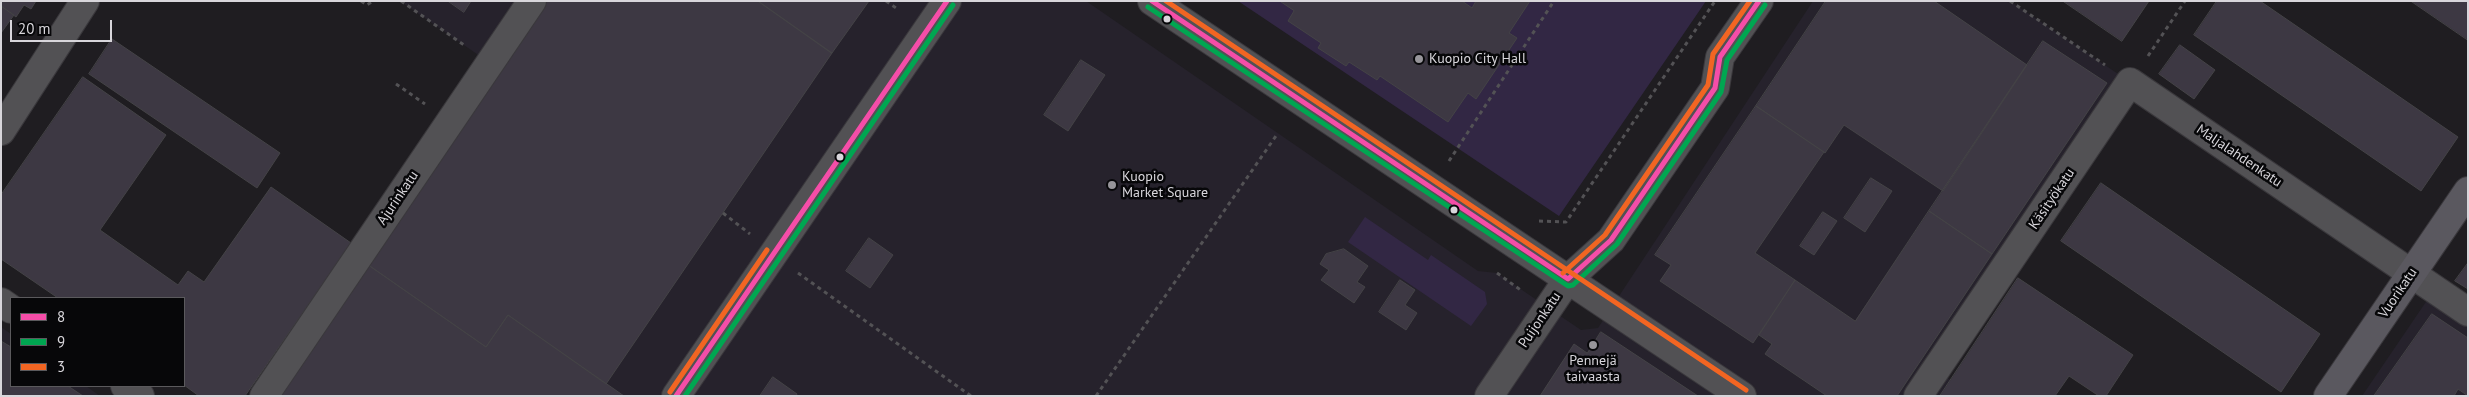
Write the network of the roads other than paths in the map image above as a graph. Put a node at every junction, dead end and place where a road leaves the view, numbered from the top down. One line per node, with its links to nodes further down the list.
1 (85, 1): 7 (street)
2 (532, 1): 14 (street, Ajurinkatu)
3 (947, 1): 15 (street)
4 (1152, 1): 10 (street)
5 (1758, 1): 10 (street, Puijonkatu)
6 (2130, 82): 9 (street, Maljalahdenkatu); 18 (street, Käsityökatu)
7 (1, 131)
8 (2468, 191): 9 (main road, Vuorikatu)
9 (2411, 274): 11 (street, Maljalahdenkatu); 19 (main road, Vuorikatu)
10 (1568, 279): 16 (street, Puijonkatu); 17 (street)
11 (2468, 312)
12 (126, 387): 13 (street)
13 (140, 396)
14 (264, 396)
15 (676, 396)
16 (1489, 396)
17 (1742, 396)
18 (1918, 396)
19 (2328, 396)

